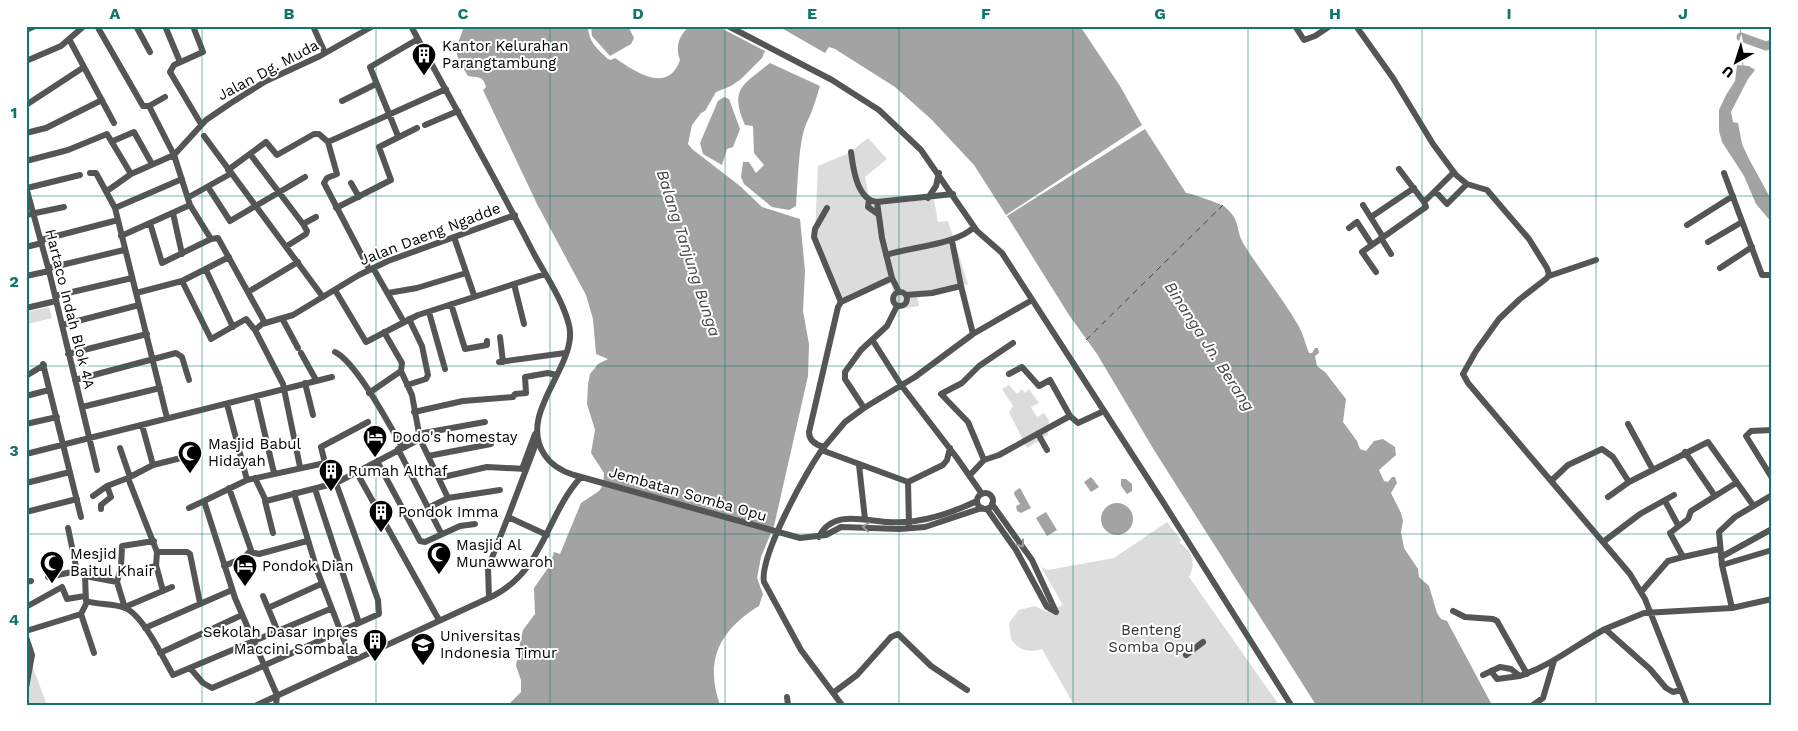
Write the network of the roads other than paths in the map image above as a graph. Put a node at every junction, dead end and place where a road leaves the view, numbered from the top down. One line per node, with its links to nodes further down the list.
1 (35, 26): 14 (street)
2 (84, 26): 16 (street)
3 (98, 26): 28 (street)
4 (136, 26): 17 (street)
5 (165, 26): 20 (street)
6 (193, 26): 20 (street)
7 (313, 26): 18 (street)
8 (373, 26): 18 (street, Jalan Dg. Muda)
9 (411, 26): 15 (street)
10 (1295, 26): 11 (street)
11 (1330, 26)
12 (1356, 26): 47 (street)
13 (731, 28): 49 (street)
14 (26, 30)
15 (418, 39): 22 (street); 23 (street)
16 (69, 40): 19 (street); 21 (street)
17 (150, 52)
18 (325, 53): 32 (street, Jalan Dg. Muda)
19 (26, 61)
20 (180, 62): 32 (street)
21 (84, 67): 25 (street); 27 (street)
22 (376, 84): 26 (street); 30 (street)
23 (446, 89): 29 (street); 30 (street)
24 (165, 97): 28 (street)
25 (102, 100): 31 (street); 35 (street)
26 (342, 101)
27 (26, 105)
28 (149, 106): 42 (street)
29 (458, 111): 33 (street); 81 (street)
30 (388, 114): 37 (street); 39 (street)
31 (114, 123)
32 (201, 124): 42 (street, Jalan Dg. Muda)
33 (425, 126)
34 (417, 128): 37 (street)
35 (26, 133)
36 (204, 136): 46 (street)
37 (398, 136): 66 (street)
38 (113, 141): 43 (street); 44 (street); 51 (street)
39 (328, 142): 41 (street); 76 (street)
40 (851, 152): 68 (street)
41 (250, 154): 46 (street); 62 (street)
42 (174, 155): 44 (street, Jalan Dg. Muda); 54 (street)
43 (26, 161)
44 (152, 164): 51 (street, Jalan Dg. Muda)
45 (1398, 169): 59 (street)
46 (229, 172): 58 (street); 73 (street)
47 (1454, 172): 56 (street); 61 (street)
48 (90, 173): 60 (street)
49 (939, 173): 63 (street); 67 (street)
50 (1724, 173): 64 (street)
51 (131, 174): 60 (street, Jalan Dg. Muda)
52 (80, 175): 57 (street)
53 (305, 177): 62 (street)
54 (182, 179): 65 (street); 75 (street)
55 (351, 183): 66 (street)
56 (1466, 184): 61 (street); 117 (street)
57 (26, 187): 79 (street, Hartaco Indah Blok 4A)
58 (208, 187): 65 (street); 73 (street)
59 (1414, 188): 70 (street); 82 (street)
60 (107, 191): 75 (street)
61 (1435, 191): 70 (street)
62 (280, 192): 73 (street); 87 (street)
63 (953, 194): 67 (street); 89 (street)
64 (1733, 196): 85 (street); 88 (street)
65 (189, 197): 71 (street)
66 (359, 197): 76 (street)
67 (928, 198): 69 (street)
68 (868, 200): 69 (street); 80 (street)
69 (877, 202): 80 (street)
70 (1424, 202): 94 (street)
71 (190, 205): 78 (street); 93 (street)
72 (1362, 205): 82 (street)
73 (257, 206): 99 (street)
74 (64, 207): 79 (street)
75 (115, 208): 84 (street)
76 (336, 208): 111 (street)
77 (827, 208): 133 (street)
78 (173, 213): 86 (street); 103 (street)
79 (30, 214): 96 (street, Hartaco Indah Blok 4A)
80 (878, 214): 105 (street)
81 (514, 215): 92 (street, Jalan Daeng Ngadde); 115 (street)
82 (1371, 217): 94 (street)
83 (316, 218): 87 (street)
84 (118, 220): 91 (street); 96 (street)
85 (1742, 222): 97 (street); 101 (street)
86 (150, 223): 91 (street); 103 (street)
87 (303, 224): 99 (street)
88 (1687, 225)
89 (974, 227): 95 (street); 132 (street)
90 (1348, 228): 98 (street)
91 (121, 236): 102 (street)
92 (454, 237): 111 (street, Jalan Daeng Ngadde); 114 (street)
93 (212, 238): 103 (street); 106 (street)
94 (1382, 238): 98 (street); 104 (street)
95 (952, 241): 105 (street); 123 (street)
96 (41, 242): 100 (street); 110 (street, Hartaco Indah Blok 4A)
97 (1708, 242)
98 (1372, 245): 113 (street)
99 (287, 246): 108 (street)
100 (26, 247)
101 (1752, 247): 109 (street); 118 (street)
102 (124, 250): 110 (street); 119 (street)
103 (182, 254)
104 (1391, 254)
105 (886, 255): 120 (street)
106 (229, 257): 112 (street); 125 (street)
107 (1596, 260): 117 (street)
108 (298, 262): 125 (street); 130 (street)
109 (1720, 268)
110 (49, 269): 116 (street); 131 (street, Hartaco Indah Blok 4A)
111 (371, 269): 124 (street, Jalan Daeng Ngadde); 127 (street)
112 (206, 270): 121 (street); 144 (street)
113 (1376, 272)
114 (466, 273): 127 (street); 129 (street)
115 (545, 274): 122 (street); 154 (street)
116 (26, 276)
117 (1549, 276): 226 (street)
118 (1772, 276)
119 (132, 278): 126 (street); 131 (street)
120 (892, 278): 128 (street); 133 (street)
121 (182, 281): 126 (street); 144 (street)
122 (514, 284): 129 (street); 142 (street)
123 (962, 286): 128 (street); 148 (street)
124 (335, 290): 130 (street, Jalan Daeng Ngadde); 146 (street)
125 (248, 292): 141 (street)
126 (136, 293): 135 (street)
127 (388, 293): 140 (street)
128 (902, 294): 136 (street); 136 (street)
129 (474, 295): 134 (street)
130 (323, 297): 139 (street, Jalan Daeng Ngadde)
131 (56, 299): 137 (street); 143 (street, Hartaco Indah Blok 4A)
132 (1032, 300): 148 (street); 179 (street)
133 (841, 302): 197 (street)
134 (452, 304): 138 (street); 150 (street)
135 (140, 305): 143 (street); 147 (street)
136 (898, 306): 151 (street)
137 (26, 308)
138 (429, 312): 140 (street); 157 (street)
139 (282, 320): 141 (street, Jalan Daeng Ngadde); 165 (street)
140 (406, 321): 146 (street); 167 (street)
141 (265, 323): 145 (street, Jalan Daeng Ngadde)
142 (524, 324)
143 (62, 325): 155 (street, Hartaco Indah Blok 4A)
144 (233, 327): 145 (street)
145 (255, 330): 170 (street)
146 (384, 332): 158 (street)
147 (147, 334): 155 (street); 156 (street)
148 (973, 334): 168 (street)
149 (500, 337): 154 (street)
150 (487, 341)
151 (873, 341): 168 (street); 177 (street)
152 (1013, 343): 207 (street)
153 (335, 352): 172 (street)
154 (565, 353): 160 (street)
155 (68, 354): 163 (street, Hartaco Indah Blok 4A)
156 (153, 360): 163 (street); 164 (street); 169 (street)
157 (445, 369)
158 (400, 371): 167 (street); 172 (street)
159 (1009, 374): 182 (street)
160 (556, 375): 178 (street); 190 (street)
161 (26, 376): 171 (street)
162 (332, 377): 165 (street)
163 (75, 380): 176 (street, Hartaco Indah Blok 4A)
164 (190, 380)
165 (319, 380): 166 (street)
166 (305, 383): 170 (street); 180 (street)
167 (408, 385): 178 (street)
168 (901, 386): 177 (street); 200 (street)
169 (160, 388): 176 (street); 183 (street)
170 (282, 389): 174 (street); 212 (street)
171 (49, 390): 173 (street); 181 (street)
172 (369, 393): 199 (street)
173 (26, 396)
174 (256, 396): 175 (street); 217 (street)
175 (227, 404): 183 (street); 225 (street)
176 (82, 406): 193 (street, Hartaco Indah Blok 4A)
177 (864, 408): 197 (street)
178 (414, 412): 192 (street)
179 (1104, 412): 182 (street); 332 (street)
180 (313, 415)
181 (57, 416): 186 (street); 195 (street)
182 (1070, 416): 191 (street)
183 (167, 418): 188 (street)
184 (368, 422): 209 (street)
185 (485, 422): 192 (street)
186 (26, 424)
187 (1628, 424): 215 (street)
188 (142, 425): 193 (street); 210 (street)
189 (1772, 430): 224 (street)
190 (536, 433): 194 (street); 206 (street)
191 (1038, 434): 201 (street); 207 (street)
192 (419, 437): 199 (street); 205 (street)
193 (90, 438): 195 (street); 213 (street, Hartaco Indah Blok 4A)
194 (537, 441): 206 (street); 221 (street, Jembatan Somba Opu)
195 (63, 444): 203 (street); 216 (street)
196 (492, 444): 205 (street)
197 (824, 447): 211 (street); 263 (street)
198 (120, 448): 220 (street)
199 (400, 448): 208 (street); 252 (street)
200 (950, 448): 219 (street); 228 (street)
201 (1047, 450)
202 (1685, 452): 215 (street); 231 (street); 240 (street)
203 (26, 454)
204 (193, 455): 210 (street)
205 (428, 456): 223 (street)
206 (527, 460): 214 (street)
207 (984, 460): 219 (street)
208 (377, 461): 218 (street); 265 (street)
209 (325, 463): 212 (street); 230 (street)
210 (153, 465): 220 (street)
211 (859, 465): 228 (street); 257 (street)
212 (300, 467): 217 (street)
213 (97, 470)
214 (524, 470): 223 (street); 255 (street)
215 (1653, 470): 229 (street)
216 (70, 472): 227 (street); 244 (street)
217 (274, 472): 222 (street)
218 (357, 473): 230 (street); 304 (street)
219 (970, 474): 237 (street)
220 (129, 477): 232 (street); 268 (street)
221 (581, 477): 263 (street, Jembatan Somba Opu); 266 (street)
222 (255, 478): 225 (street); 246 (street)
223 (439, 478): 243 (street)
224 (1772, 478)
225 (247, 480): 233 (street)
226 (1551, 481): 229 (street); 270 (street)
227 (26, 482)
228 (908, 482): 259 (street)
229 (1629, 482): 242 (street)
230 (336, 483): 234 (street); 305 (street)
231 (1736, 483): 240 (street); 249 (street)
232 (107, 486): 239 (street); 253 (street)
233 (229, 488): 245 (street); 274 (street)
234 (315, 489): 236 (street); 305 (street)
235 (500, 490): 243 (street)
236 (294, 493): 246 (street); 269 (street)
237 (982, 494): 247 (street); 250 (street)
238 (1674, 495): 248 (street)
239 (93, 496)
240 (1715, 496): 260 (street)
241 (1772, 496): 249 (street)
242 (1608, 497)
243 (448, 498): 252 (street)
244 (77, 499): 254 (street); 256 (street)
245 (204, 501): 251 (street); 279 (street)
246 (265, 501): 264 (street)
247 (977, 501): 250 (street); 259 (street)
248 (1665, 501): 260 (street); 270 (street)
249 (1753, 505): 271 (street)
250 (987, 507): 250 (street, one-way to 250); 259 (street)
251 (189, 508)
252 (428, 508): 265 (street)
253 (100, 509)
254 (26, 512)
255 (508, 516): 266 (street); 291 (street)
256 (81, 517)
257 (865, 520): 259 (street); 267 (street)
258 (475, 524): 265 (street)
259 (910, 525): 267 (street, one-way to 267)
260 (1678, 525): 275 (street)
261 (68, 528): 281 (street)
262 (1772, 529): 276 (street)
263 (774, 531): 267 (street, Jembatan Somba Opu); 327 (street)
264 (273, 533)
265 (440, 533)
266 (547, 535): 291 (street)
267 (819, 537)
268 (154, 541): 273 (street); 284 (street)
269 (307, 541): 274 (street); 285 (street)
270 (1604, 542): 289 (street)
271 (1719, 549): 275 (street); 276 (street)
272 (1772, 550): 278 (street)
273 (157, 552): 277 (street); 294 (street)
274 (250, 552): 279 (street)
275 (1683, 557): 289 (street)
276 (1721, 557): 278 (street)
277 (156, 565): 280 (street); 288 (street)
278 (1722, 565): 298 (street)
279 (224, 566): 287 (street)
280 (147, 568)
281 (77, 571): 282 (street); 283 (street)
282 (85, 576): 284 (street); 292 (street)
283 (48, 577)
284 (117, 582): 296 (street)
285 (322, 584): 297 (street); 299 (street)
286 (172, 587): 288 (street)
287 (232, 590): 294 (street); 303 (street)
288 (163, 591): 296 (street)
289 (1641, 592): 302 (street)
290 (263, 596): 297 (street)
291 (489, 598): 304 (street)
292 (86, 599): 295 (street); 296 (street); 301 (street)
293 (1772, 599): 298 (street)
294 (200, 603): 306 (street)
295 (26, 607)
296 (125, 608): 306 (street)
297 (268, 608): 309 (street)
298 (1732, 608): 302 (street)
299 (330, 609): 309 (street); 310 (street)
300 (1453, 611): 323 (street)
301 (81, 614): 308 (street); 315 (street)
302 (1651, 614): 307 (street); 326 (street)
303 (242, 615): 312 (street); 314 (street)
304 (439, 620): 318 (street)
305 (359, 622): 310 (street)
306 (145, 628): 314 (street)
307 (1605, 629): 317 (street); 326 (street)
308 (26, 632)
309 (278, 632): 312 (street)
310 (339, 632): 318 (street); 319 (street)
311 (26, 637): 324 (street)
312 (253, 641): 319 (street); 320 (street)
313 (1203, 642): 316 (street)
314 (160, 652): 320 (street)
315 (94, 653)
316 (1186, 655)
317 (1554, 661): 323 (street); 333 (street)
318 (352, 662): 328 (street)
319 (263, 666): 320 (street); 328 (street)
320 (190, 668)
321 (1491, 671): 322 (street); 323 (street); 323 (street)
322 (1483, 675)
323 (1524, 675)
324 (26, 688)
325 (967, 690): 327 (street)
326 (1681, 690): 334 (street)
327 (833, 693): 331 (street)
328 (277, 695): 329 (street); 330 (street)
329 (257, 705)
330 (276, 705)
331 (842, 705)
332 (1291, 705)
333 (1533, 705)
334 (1687, 705)

